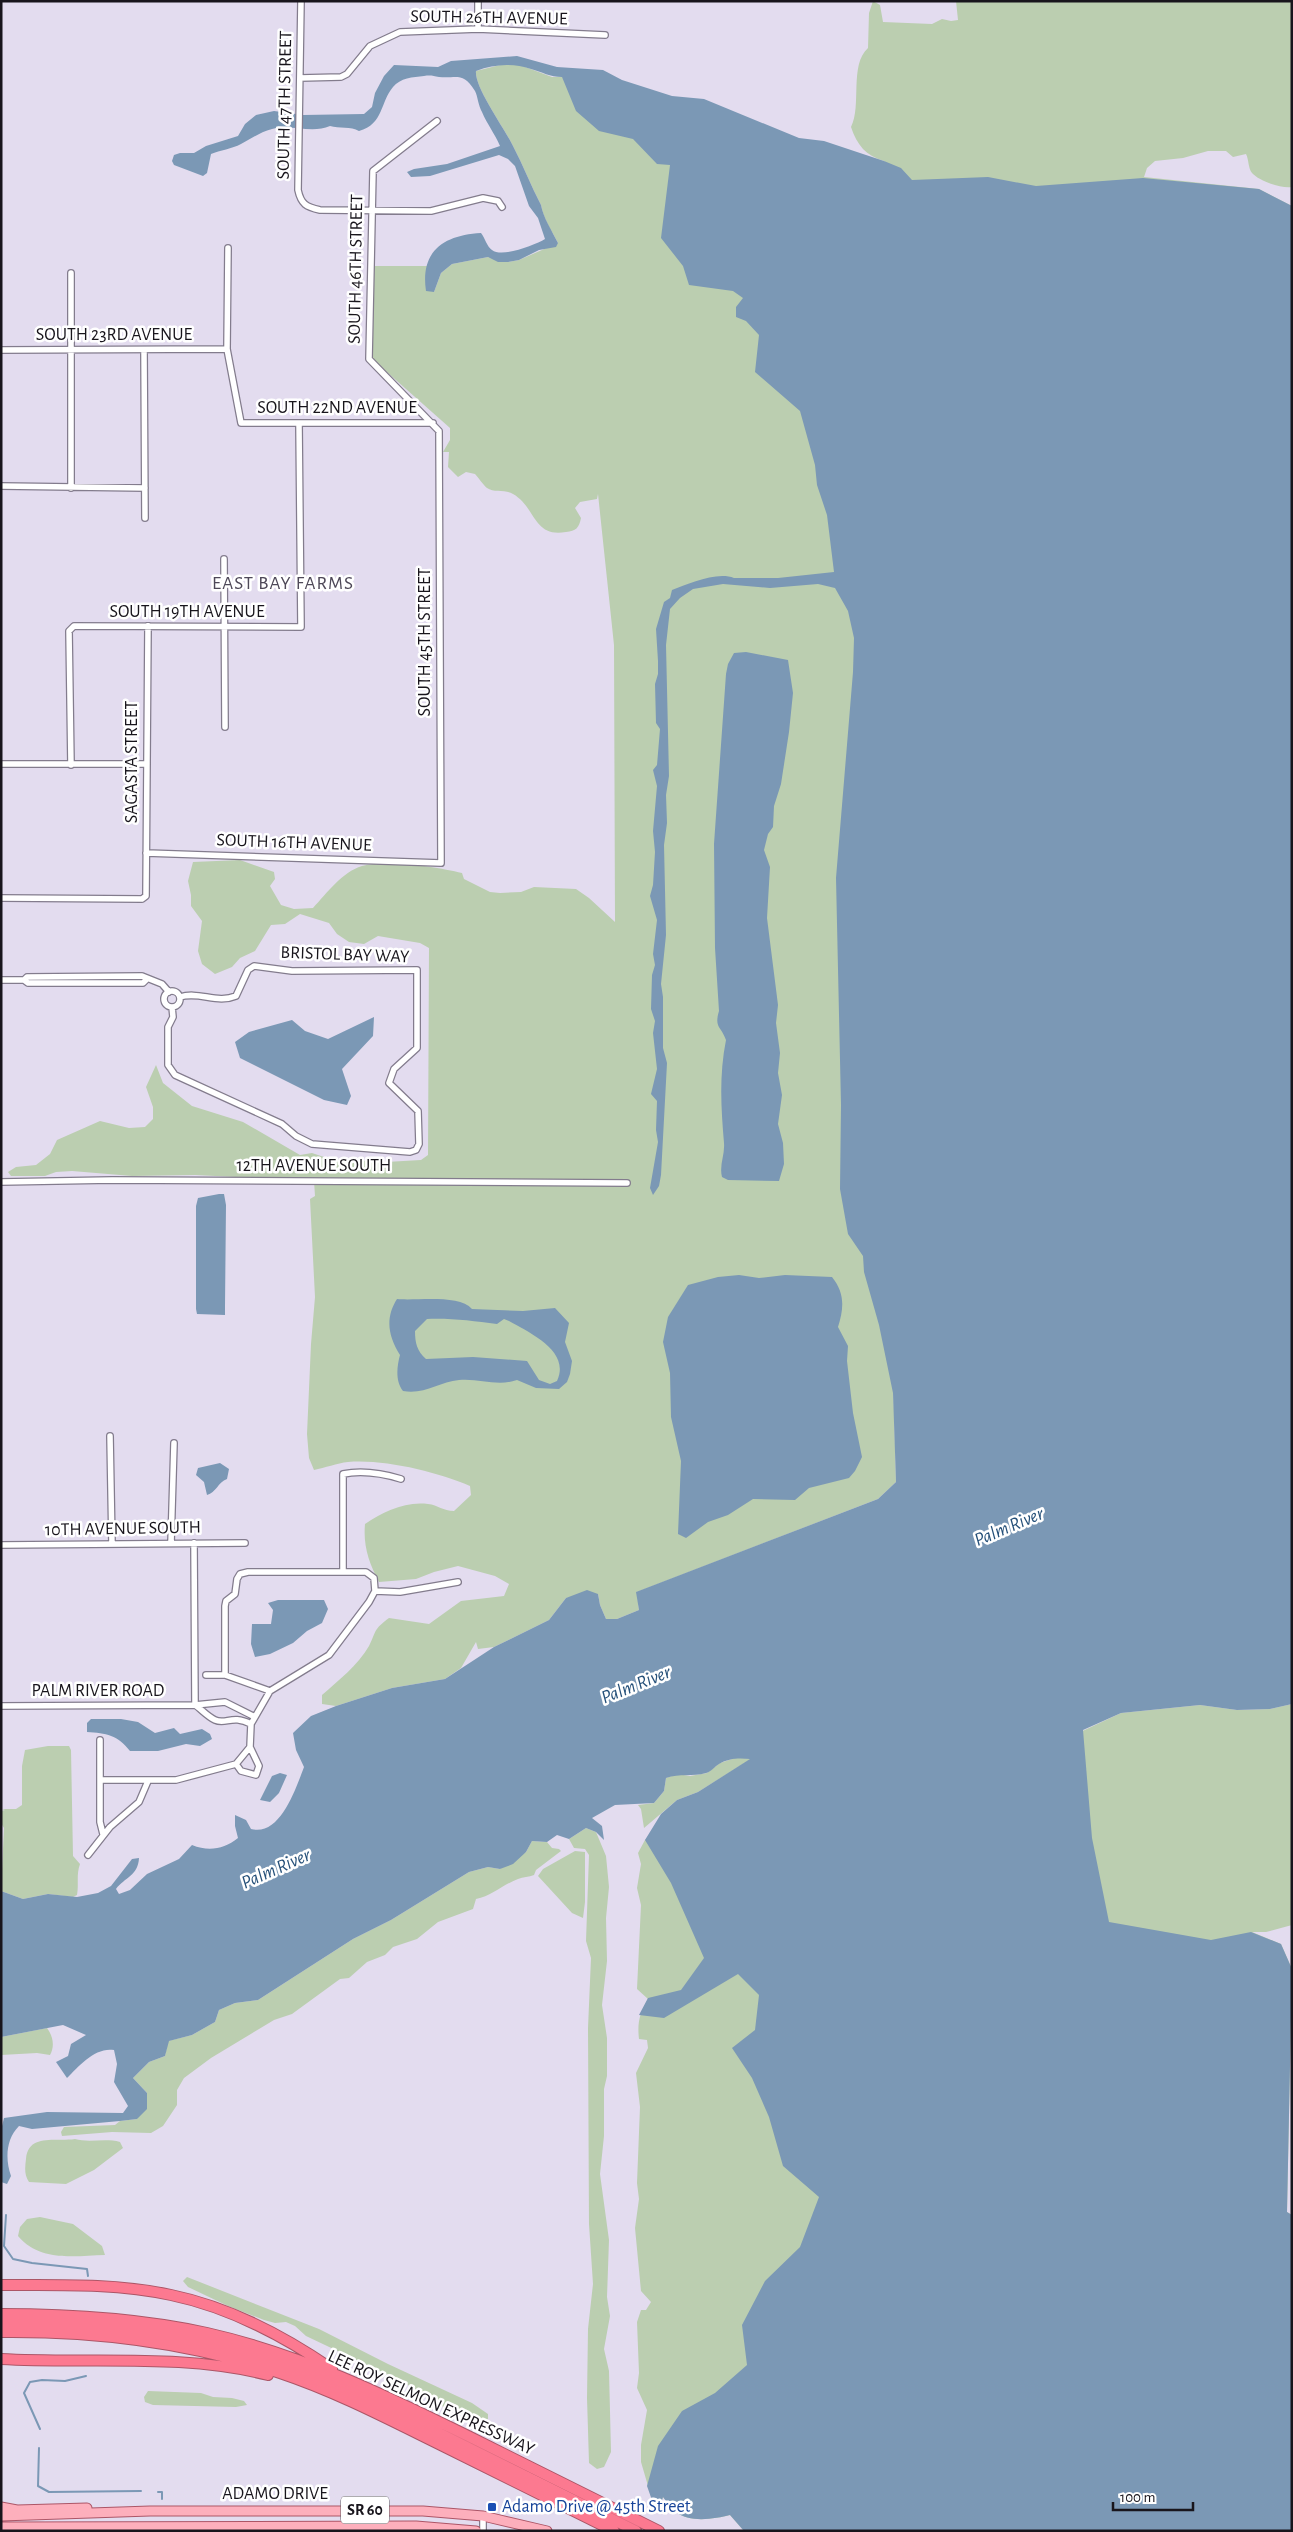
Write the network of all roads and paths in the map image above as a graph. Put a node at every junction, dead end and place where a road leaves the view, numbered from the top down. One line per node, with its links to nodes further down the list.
1 (301, 1): 5 (street, SOUTH 47TH STREET)
2 (478, 1): 3 (street)
3 (478, 30): 4 (street, SOUTH 26TH AVENUE); 5 (street, SOUTH 26TH AVENUE)
4 (605, 35)
5 (300, 78): 8 (street, SOUTH 47TH STREET)
6 (437, 120): 8 (street, SOUTH 46TH STREET)
7 (502, 207): 8 (street)
8 (372, 210): 16 (street, SOUTH 46TH STREET)
9 (228, 248): 11 (street)
10 (70, 273): 13 (street)
11 (227, 349): 14 (street, SOUTH 23RD AVENUE); 15 (street, SOUTH 22ND AVENUE)
12 (1, 350): 13 (street, SOUTH 23RD AVENUE)
13 (71, 350): 14 (street, SOUTH 23RD AVENUE); 18 (street)
14 (144, 350): 19 (street)
15 (299, 424): 16 (street, SOUTH 22ND AVENUE); 23 (street, SOUTH 19TH AVENUE)
16 (433, 424): 29 (street, SOUTH 45TH STREET)
17 (1, 486): 18 (street)
18 (71, 488): 19 (street)
19 (145, 488): 20 (street)
20 (145, 518)
21 (224, 559): 23 (street)
22 (148, 626): 23 (street, SOUTH 19TH AVENUE); 26 (street, SOUTH 19TH AVENUE); 27 (street, SAGASTA STREET)
23 (224, 627): 24 (street)
24 (225, 727)
25 (1, 764): 26 (street)
26 (71, 764): 27 (street)
27 (147, 764): 28 (street, SAGASTA STREET)
28 (146, 853): 29 (street, SOUTH 16TH AVENUE); 30 (street, SAGASTA STREET)
29 (441, 863)
30 (1, 898)
31 (1, 980): 32 (street)
32 (169, 992): 33 (street); 34 (street)
33 (180, 996): 34 (street); 34 (street, BRISTOL BAY WAY)
34 (172, 1007)
35 (1, 1182): 36 (street, 12TH AVENUE SOUTH)
36 (627, 1183)
37 (110, 1436): 43 (street)
38 (174, 1443): 40 (street)
39 (401, 1479): 45 (street)
40 (171, 1543): 41 (street, 10TH AVENUE SOUTH); 43 (street, 10TH AVENUE SOUTH)
41 (194, 1543): 42 (street, 10TH AVENUE SOUTH); 51 (street)
42 (245, 1543)
43 (112, 1544): 44 (street, 10TH AVENUE SOUTH)
44 (1, 1545)
45 (343, 1571): 47 (street); 49 (street)
46 (458, 1582): 47 (street)
47 (375, 1591): 50 (street)
48 (206, 1675): 49 (street)
49 (225, 1675): 50 (street)
50 (270, 1691): 54 (street)
51 (195, 1705): 52 (street, PALM RIVER ROAD); 53 (street, PALM RIVER ROAD); 55 (street)
52 (1, 1706)
53 (236, 1708): 54 (street, PALM RIVER ROAD); 55 (street)
54 (255, 1717): 56 (street)
55 (233, 1718): 56 (street)
56 (251, 1724): 58 (street)
57 (100, 1740): 60 (street)
58 (250, 1746): 59 (street); 59 (street)
59 (236, 1764): 61 (street)
60 (100, 1780): 61 (street); 62 (street)
61 (148, 1780): 62 (street)
62 (104, 1834): 63 (street)
63 (88, 1855)
64 (1, 2279): 66 (highway)
65 (1, 2285): 66 (highway)
66 (19, 2285): 71 (highway)
67 (2, 2323): 71 (highway, LEE ROY SELMON EXPRESSWAY); 72 (highway, LEE ROY SELMON EXPRESSWAY); 86 (highway)
68 (1, 2359): 69 (highway)
69 (24, 2360): 70 (highway); 72 (highway)
70 (1, 2366)
71 (348, 2379): 87 (highway, LEE ROY SELMON EXPRESSWAY)
72 (343, 2397): 85 (highway, LEE ROY SELMON EXPRESSWAY)
73 (1, 2507): 75 (main road)
74 (150, 2511): 75 (main road, ADAMO DRIVE / SR 60); 77 (main road, ADAMO DRIVE / SR 60); 78 (main road)
75 (116, 2512): 76 (main road, ADAMO DRIVE / SR 60)
76 (1, 2516)
77 (483, 2516): 83 (street); 84 (main road, ADAMO DRIVE / SR 60)
78 (149, 2526): 80 (main road, ADAMO DRIVE / SR 60); 82 (main road, ADAMO DRIVE / SR 60)
79 (1, 2527): 80 (main road, ADAMO DRIVE / SR 60)
80 (17, 2527): 81 (main road)
81 (7, 2531)
82 (476, 2531)
83 (483, 2531)
84 (547, 2531)
85 (614, 2531)
86 (636, 2531)
87 (659, 2531)

